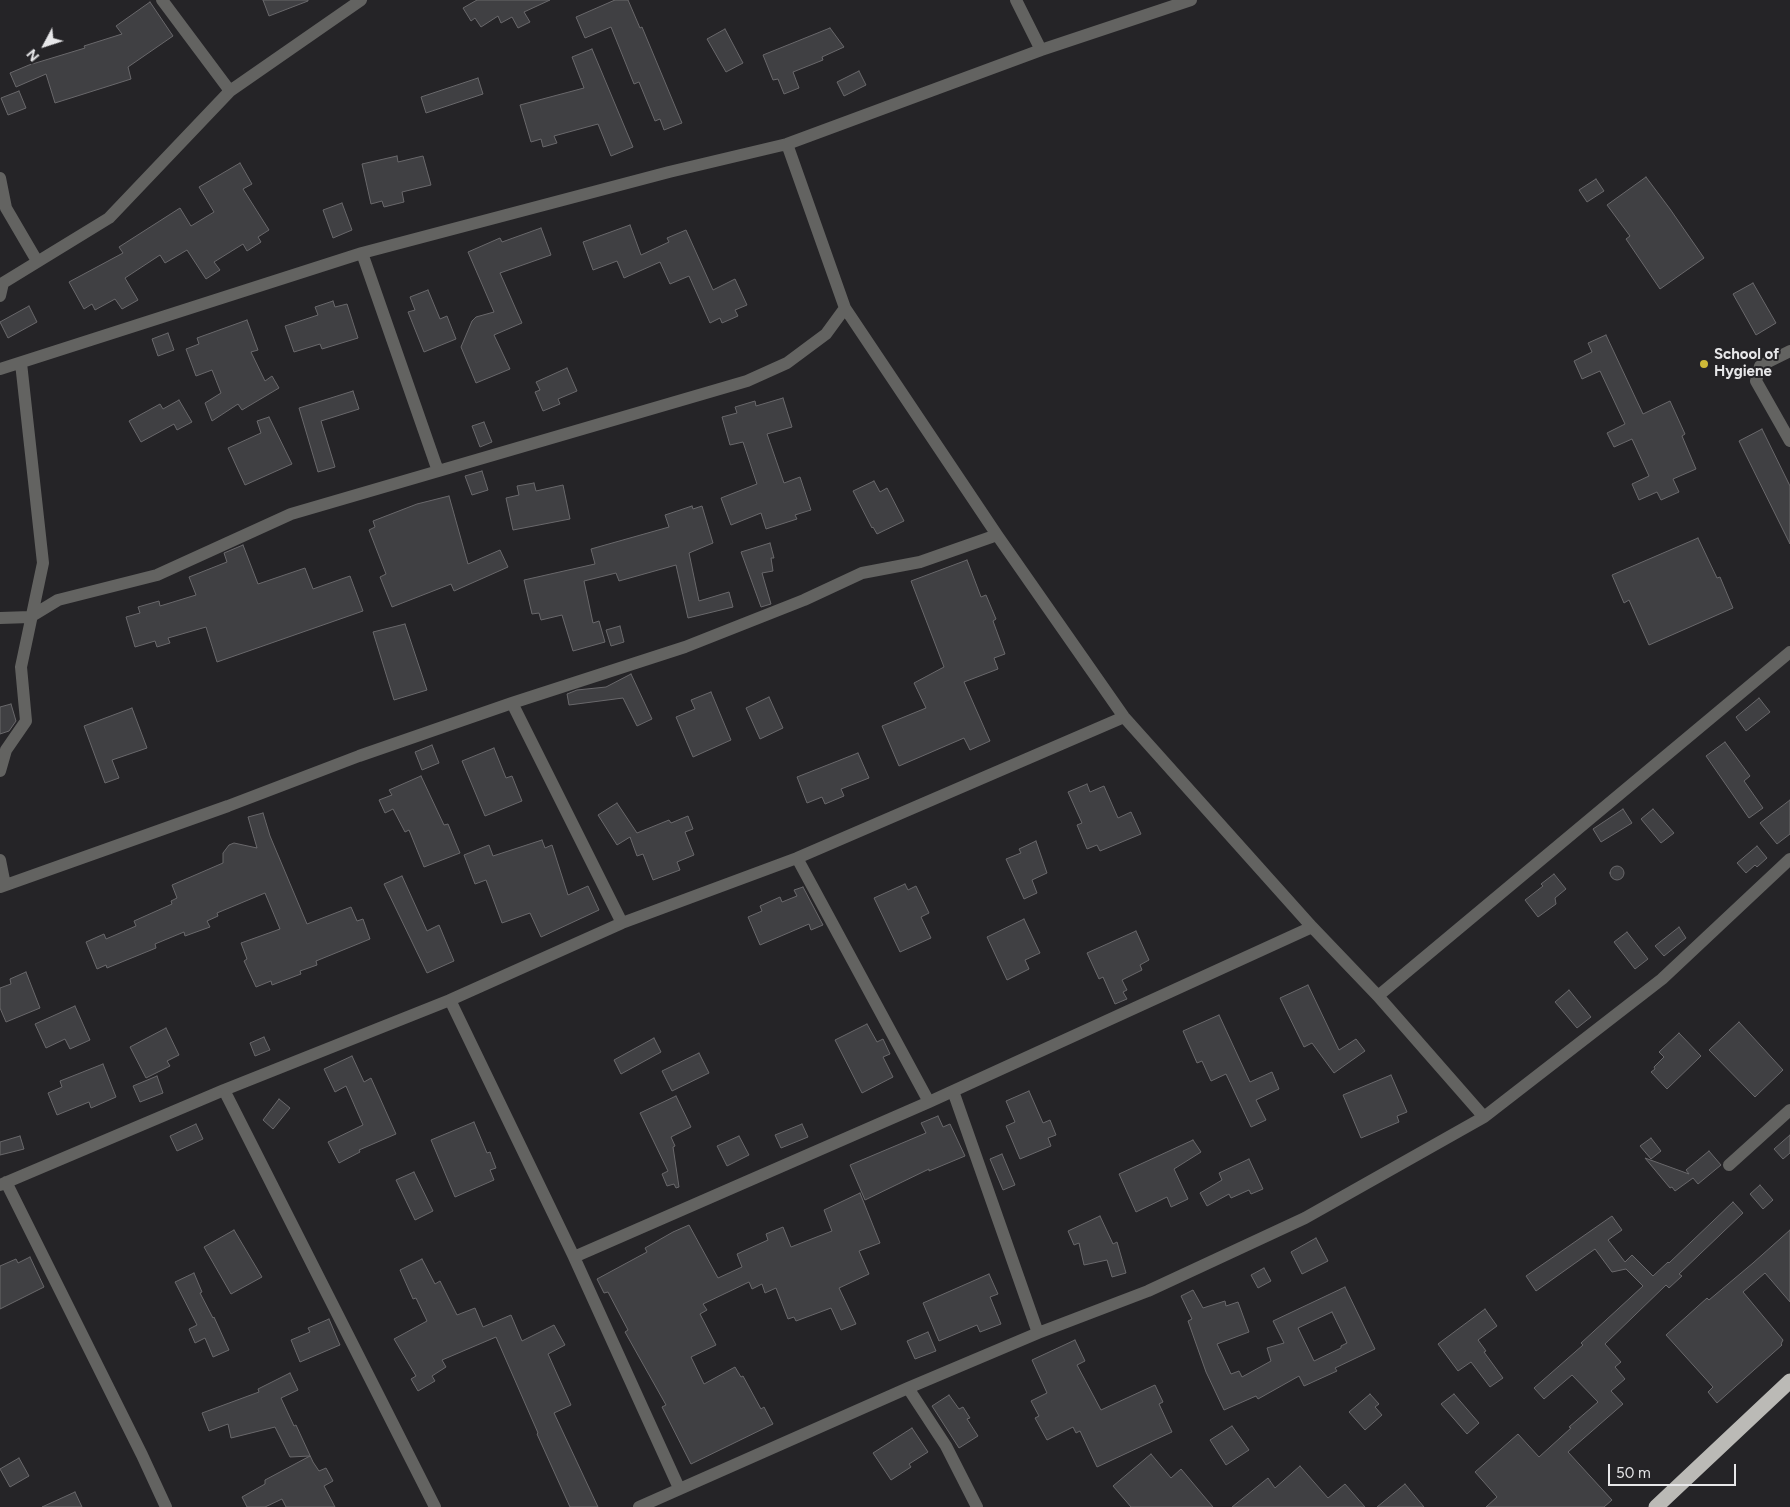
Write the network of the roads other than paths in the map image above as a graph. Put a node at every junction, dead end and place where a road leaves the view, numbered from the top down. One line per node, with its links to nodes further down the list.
1 (162, 0): 6 (street)
2 (361, 0): 6 (street)
3 (1016, 0): 5 (street)
4 (1191, 0): 5 (street)
5 (1041, 50): 7 (street)
6 (230, 91): 10 (street)
7 (787, 144): 9 (street); 13 (street)
8 (0, 178): 10 (street)
9 (362, 253): 15 (street); 18 (street)
10 (37, 262): 11 (street)
11 (2, 284): 12 (street)
12 (0, 296)
13 (845, 308): 18 (street); 19 (street)
14 (1790, 350): 17 (street)
15 (21, 363): 16 (street); 20 (street)
16 (0, 369)
17 (1790, 441)
18 (438, 471): 20 (street)
19 (997, 534): 23 (street); 24 (street)
20 (30, 617): 21 (street); 25 (street)
21 (0, 618)
22 (1790, 652): 32 (street)
23 (512, 703): 29 (street); 30 (street)
24 (1124, 717): 26 (street); 31 (street)
25 (0, 771)
26 (798, 858): 30 (street); 36 (street)
27 (1790, 859): 38 (street)
28 (0, 860): 29 (street)
29 (2, 886)
30 (622, 923): 33 (street)
31 (1312, 926): 32 (street); 35 (street)
32 (1378, 996): 38 (street)
33 (450, 1000): 34 (street); 41 (street)
34 (224, 1090): 40 (street); 47 (street)
35 (953, 1091): 36 (street); 42 (street)
36 (930, 1102): 41 (street)
37 (1790, 1110): 39 (street)
38 (1484, 1117): 42 (street)
39 (1729, 1165)
40 (3, 1184): 46 (street)
41 (574, 1257): 45 (street)
42 (1038, 1333): 44 (street)
43 (1790, 1381): 50 (highway)
44 (908, 1388): 45 (street); 49 (street)
45 (679, 1488): 48 (street)
46 (166, 1507)
47 (435, 1507)
48 (639, 1507)
49 (977, 1507)
50 (1656, 1507)

